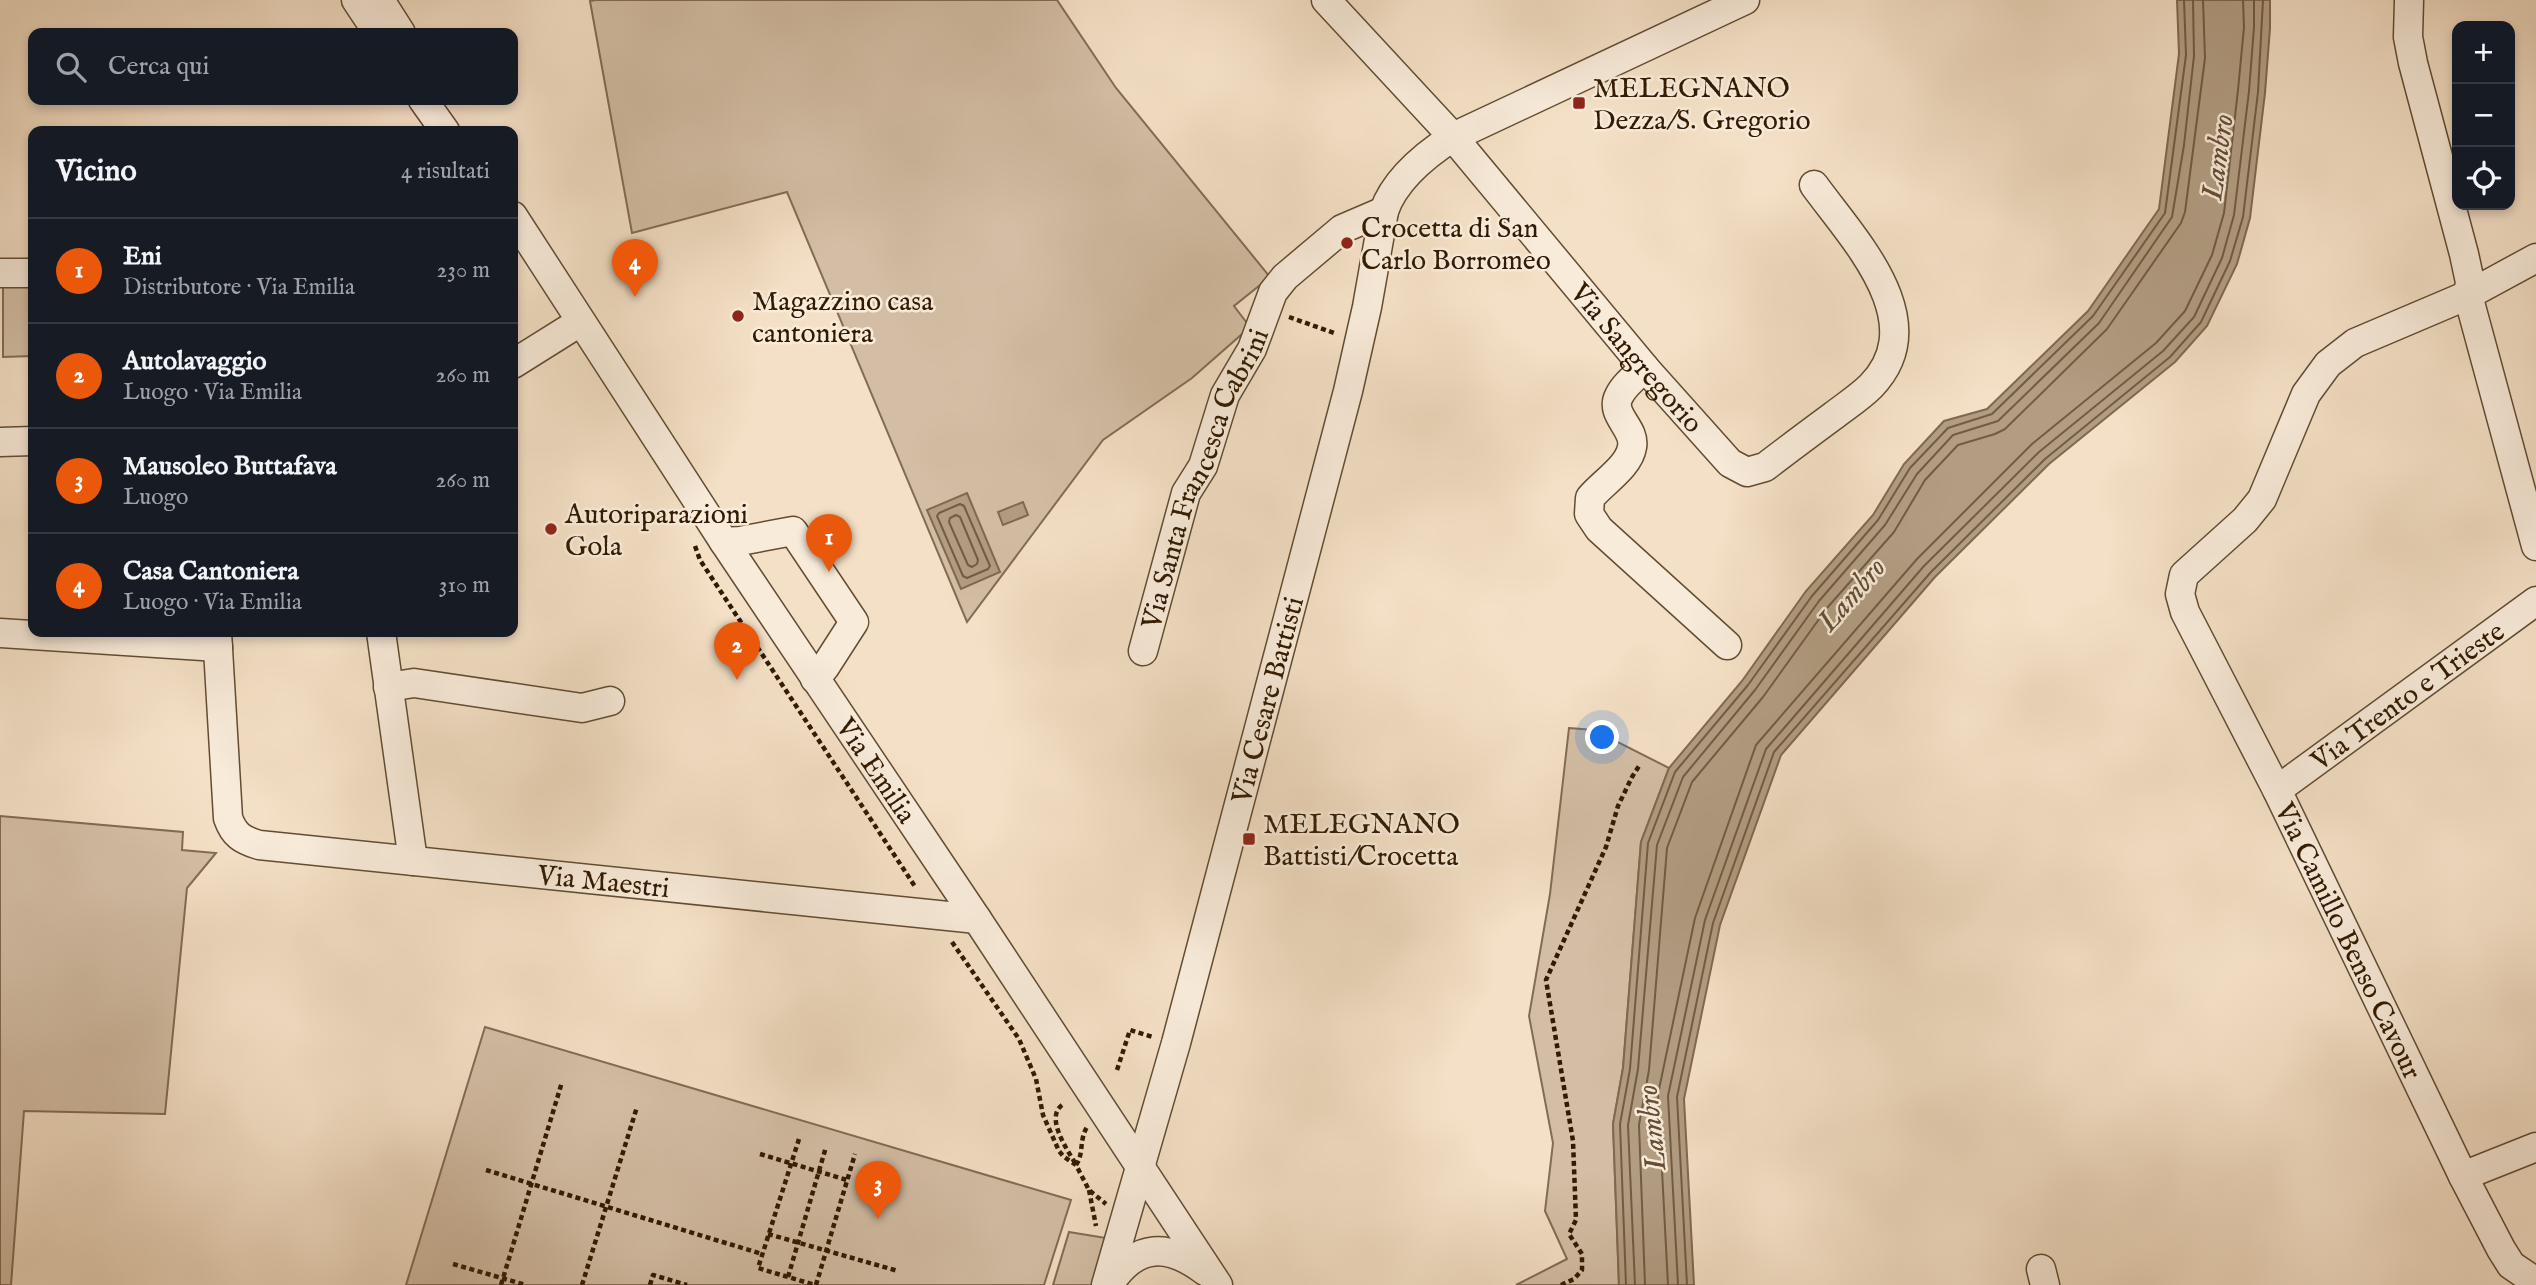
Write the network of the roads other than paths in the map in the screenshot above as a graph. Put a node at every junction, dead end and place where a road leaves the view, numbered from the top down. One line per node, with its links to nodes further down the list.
1 (356, 0): 6 (street)
2 (380, 0): 7 (street)
3 (1326, 0): 12 (street, Via Sangregorio)
4 (1745, 0): 12 (street, Via Cesare Battisti)
5 (2409, 0): 21 (street)
6 (375, 28)
7 (398, 28)
8 (427, 105): 10 (street)
9 (445, 105): 11 (street)
10 (441, 126)
11 (458, 126)
12 (1453, 137): 14 (street, Via Cesare Battisti); 24 (street, Via Sangregorio)
13 (1814, 185): 24 (street, Via Sangregorio)
14 (1384, 211): 36 (street, Via Santa Francesca Cabrini); 44 (street, Via Cesare Battisti)
15 (518, 224): 17 (street, Via Emilia)
16 (518, 231): 17 (street, Via Emilia)
17 (536, 255): 22 (street, Via Emilia)
18 (2536, 258): 21 (street)
19 (0, 273): 20 (street)
20 (28, 273)
21 (2468, 295): 28 (street); 40 (street, Via Camillo Benso Cavour)
22 (580, 322): 23 (street); 27 (street, Via Emilia)
23 (518, 360)
24 (1644, 368): 35 (street)
25 (28, 441): 26 (street)
26 (0, 442)
27 (724, 542): 37 (street, Via Emilia); 37 (street)
28 (2536, 546)
29 (2536, 601): 40 (street, Via Trento e Trieste)
30 (0, 633): 31 (street)
31 (28, 634)
32 (145, 637): 34 (street)
33 (383, 637): 38 (street)
34 (217, 639): 41 (street, Via Maestri)
35 (1727, 645)
36 (1143, 651)
37 (815, 679): 42 (street, Via Emilia)
38 (388, 687): 39 (street); 41 (street)
39 (610, 701)
40 (2277, 790): 45 (street, Via Camillo Benso Cavour)
41 (413, 861): 42 (street, Via Maestri)
42 (977, 919): 44 (street, Via Emilia)
43 (2536, 1147): 45 (street)
44 (1141, 1168): 46 (street, Via Emilia); 48 (street, Via Cesare Battisti)
45 (2463, 1176): 47 (street, Via Camillo Benso Cavour)
46 (1215, 1281): 48 (street)
47 (2536, 1282)
48 (1107, 1285)

